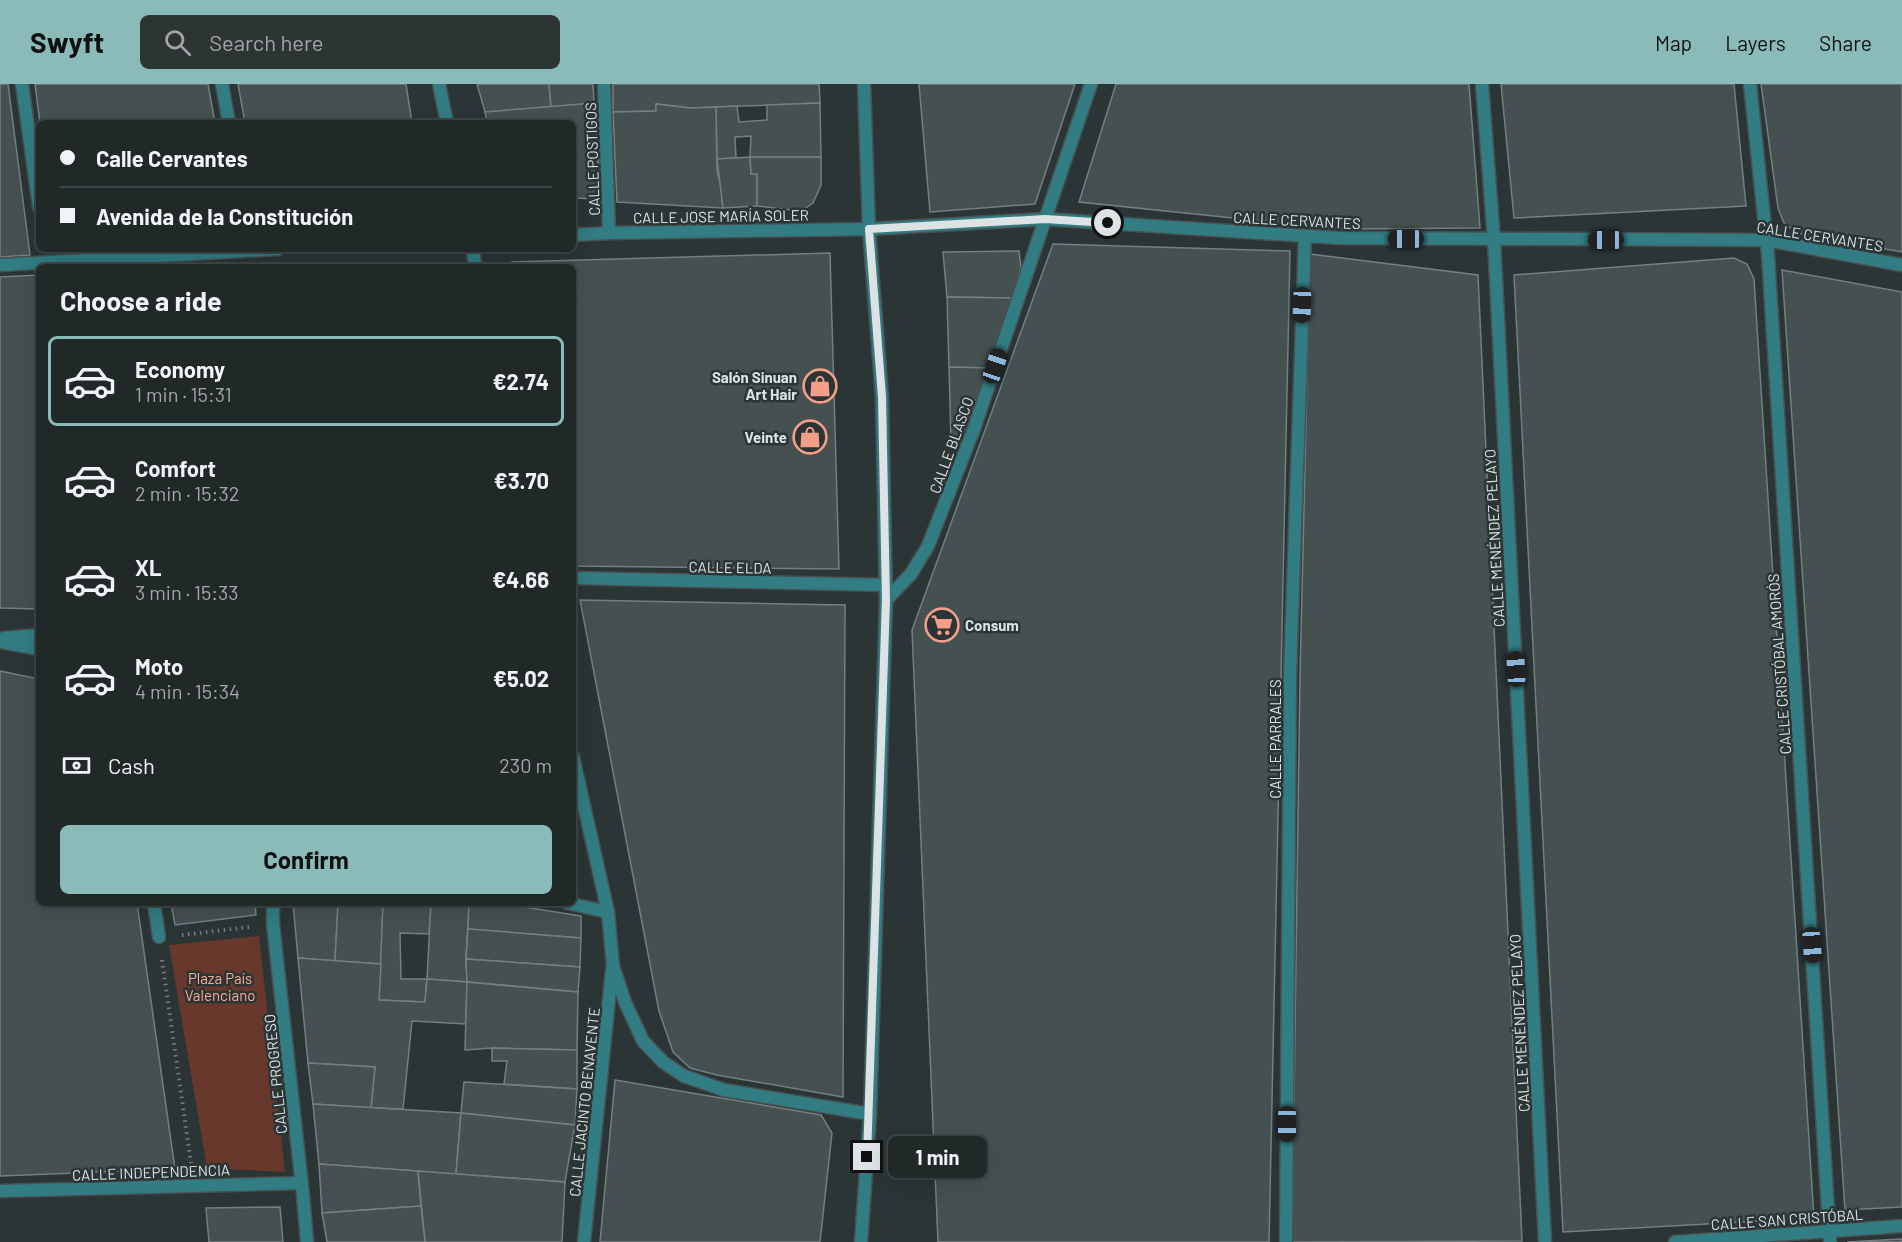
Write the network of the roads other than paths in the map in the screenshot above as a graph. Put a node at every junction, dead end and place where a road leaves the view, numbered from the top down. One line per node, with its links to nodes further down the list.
1 (22, 84): 11 (street)
2 (222, 84): 9 (street)
3 (439, 84): 10 (street)
4 (604, 84): 14 (street, CALLE POSTIGOS)
5 (864, 84): 13 (street)
6 (1091, 84): 12 (street, CALLE BLASCO)
7 (1482, 84): 17 (street, CALLE MENÉNDEZ PELAYO)
8 (1750, 84): 18 (street, CALLE CRISTÓBAL AMORÓS)
9 (228, 120)
10 (446, 120)
11 (36, 185)
12 (1045, 219): 13 (street, CALLE CERVANTES); 16 (street, CALLE CERVANTES); 26 (street, CALLE BLASCO)
13 (869, 229): 14 (street, CALLE JOSE MARÍA SOLER); 25 (street)
14 (609, 233): 15 (street, CALLE JOSE MARÍA SOLER)
15 (576, 235)
16 (1305, 236): 17 (street, CALLE CERVANTES); 45 (street, CALLE PARRALES)
17 (1494, 240): 18 (street, CALLE CERVANTES); 46 (street, CALLE MENÉNDEZ PELAYO)
18 (1766, 240): 23 (street, CALLE CERVANTES); 41 (street, CALLE CRISTÓBAL AMORÓS)
19 (225, 252): 20 (street)
20 (61, 264)
21 (0, 265): 22 (street)
22 (36, 265)
23 (1902, 265)
24 (576, 578): 25 (street, CALLE ELDA)
25 (886, 585): 26 (street)
26 (886, 600): 37 (street)
27 (36, 635): 28 (street)
28 (0, 640): 29 (street)
29 (36, 648)
30 (576, 770): 34 (street)
31 (576, 905): 34 (street)
32 (154, 906): 35 (street)
33 (273, 906): 38 (street, CALLE PROGRESO)
34 (608, 912): 36 (street)
35 (159, 937)
36 (613, 966): 37 (street); 43 (street, CALLE JACINTO BENAVENTE)
37 (870, 1114): 44 (street)
38 (302, 1183): 39 (street, CALLE INDEPENDENCIA); 42 (street, CALLE PROGRESO)
39 (0, 1191)
40 (1902, 1226): 41 (street, CALLE SAN CRISTÓBAL)
41 (1830, 1236): 47 (street, CALLE SAN CRISTÓBAL)
42 (307, 1242)
43 (584, 1242)
44 (861, 1242)
45 (1286, 1242)
46 (1545, 1242)
47 (1675, 1242)

